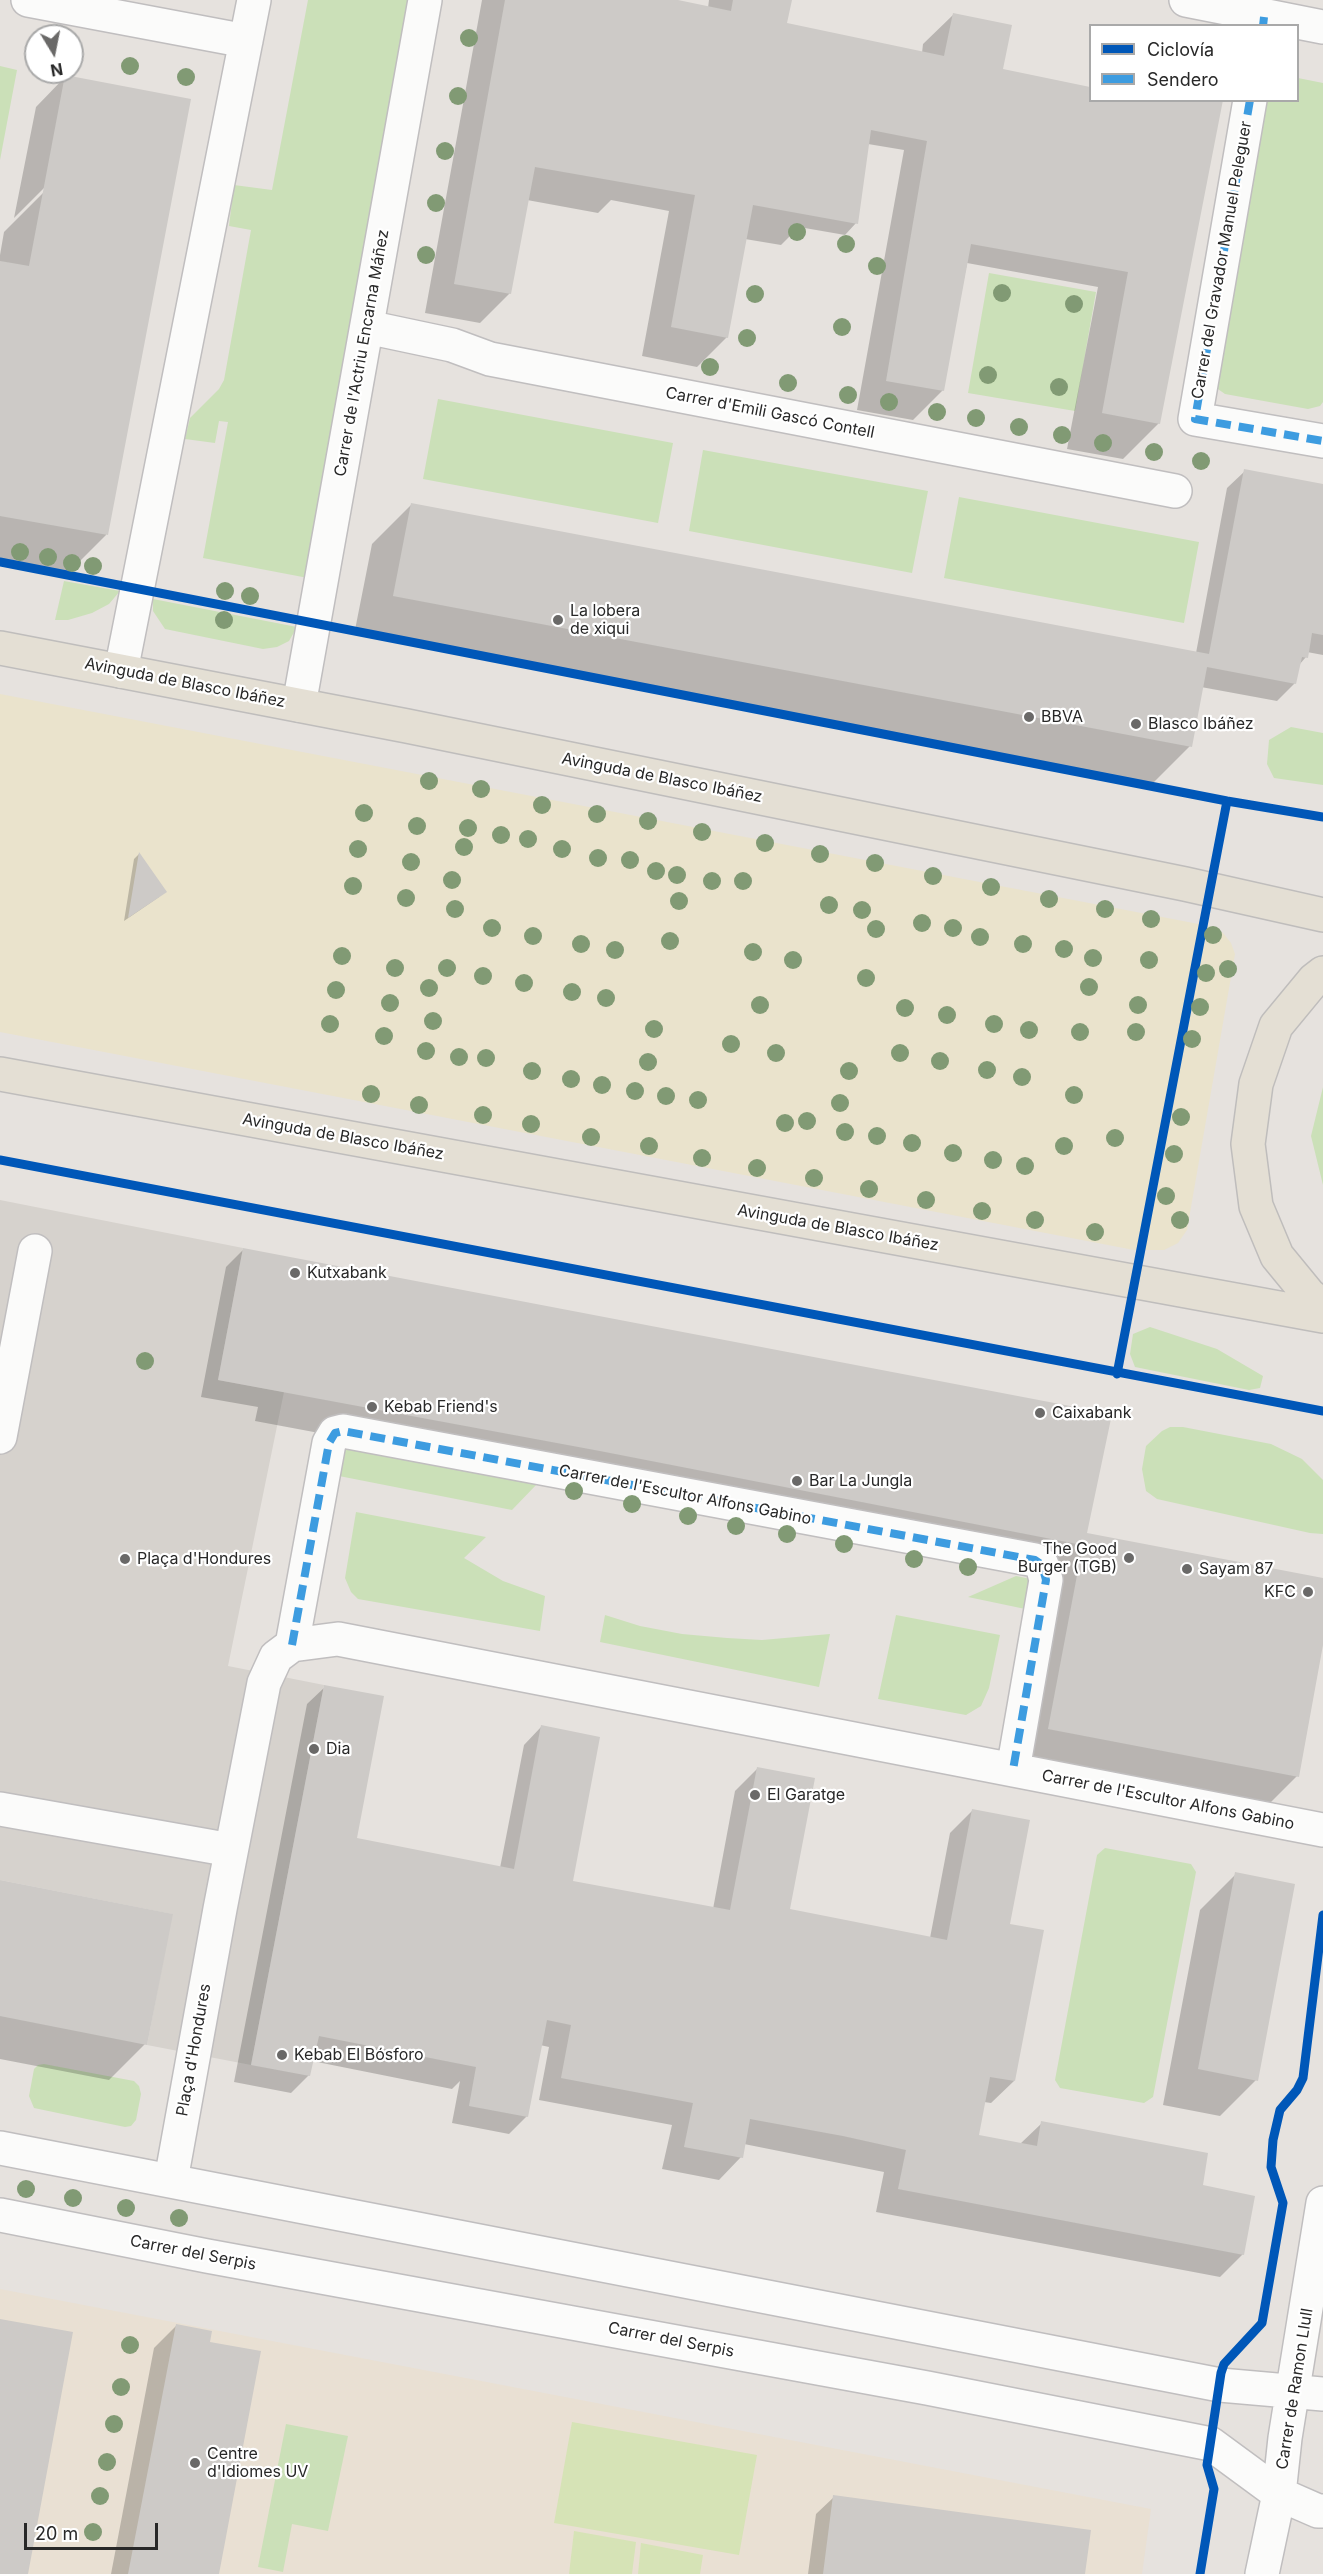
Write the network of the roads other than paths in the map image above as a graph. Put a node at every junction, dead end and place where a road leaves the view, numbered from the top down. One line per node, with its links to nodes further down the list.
1 (28, 0): 9 (street)
2 (254, 0): 9 (street)
3 (425, 0): 11 (street, Carrer de l'Actriu Encarna Máñez)
4 (1186, 0): 5 (street)
5 (1263, 21): 6 (street)
6 (1293, 24)
7 (1299, 25): 8 (street)
8 (1323, 27)
9 (246, 41): 15 (street)
10 (1250, 102): 12 (street, Carrer del Gravador Manuel Peleguer)
11 (367, 327): 13 (street, Carrer d'Emili Gascó Contell); 16 (street, Carrer de l'Actriu Encarna Máñez)
12 (1323, 441)
13 (1174, 491)
14 (0, 648): 15 (main road, Avinguda de Blasco Ibáñez)
15 (121, 672): 16 (main road, Avinguda de Blasco Ibáñez)
16 (298, 705): 17 (main road, Avinguda de Blasco Ibáñez)
17 (1323, 915)
18 (1323, 974): 21 (main road)
19 (0, 1074): 22 (main road, Avinguda de Blasco Ibáñez)
20 (35, 1251): 23 (street)
21 (1323, 1306)
22 (1323, 1316)
23 (0, 1437)
24 (284, 1651): 25 (street, Carrer de l'Escultor Alfons Gabino); 25 (street, Carrer de l'Escultor Alfons Gabino); 28 (street, Plaça d'Hondures)
25 (1013, 1770): 27 (street, Carrer de l'Escultor Alfons Gabino)
26 (0, 1809): 28 (street)
27 (1323, 1830)
28 (231, 1850): 30 (street, Plaça d'Hondures)
29 (0, 2148): 30 (street)
30 (171, 2180): 33 (street)
31 (1323, 2203): 33 (street, Carrer de Ramon Llull)
32 (0, 2215): 34 (street, Carrer del Serpis)
33 (1308, 2392): 34 (street, Carrer de Ramon Llull)
34 (1279, 2494): 35 (street, Carrer del Serpis); 36 (street, Carrer de Ramon Llull)
35 (1323, 2511)
36 (1262, 2574)

